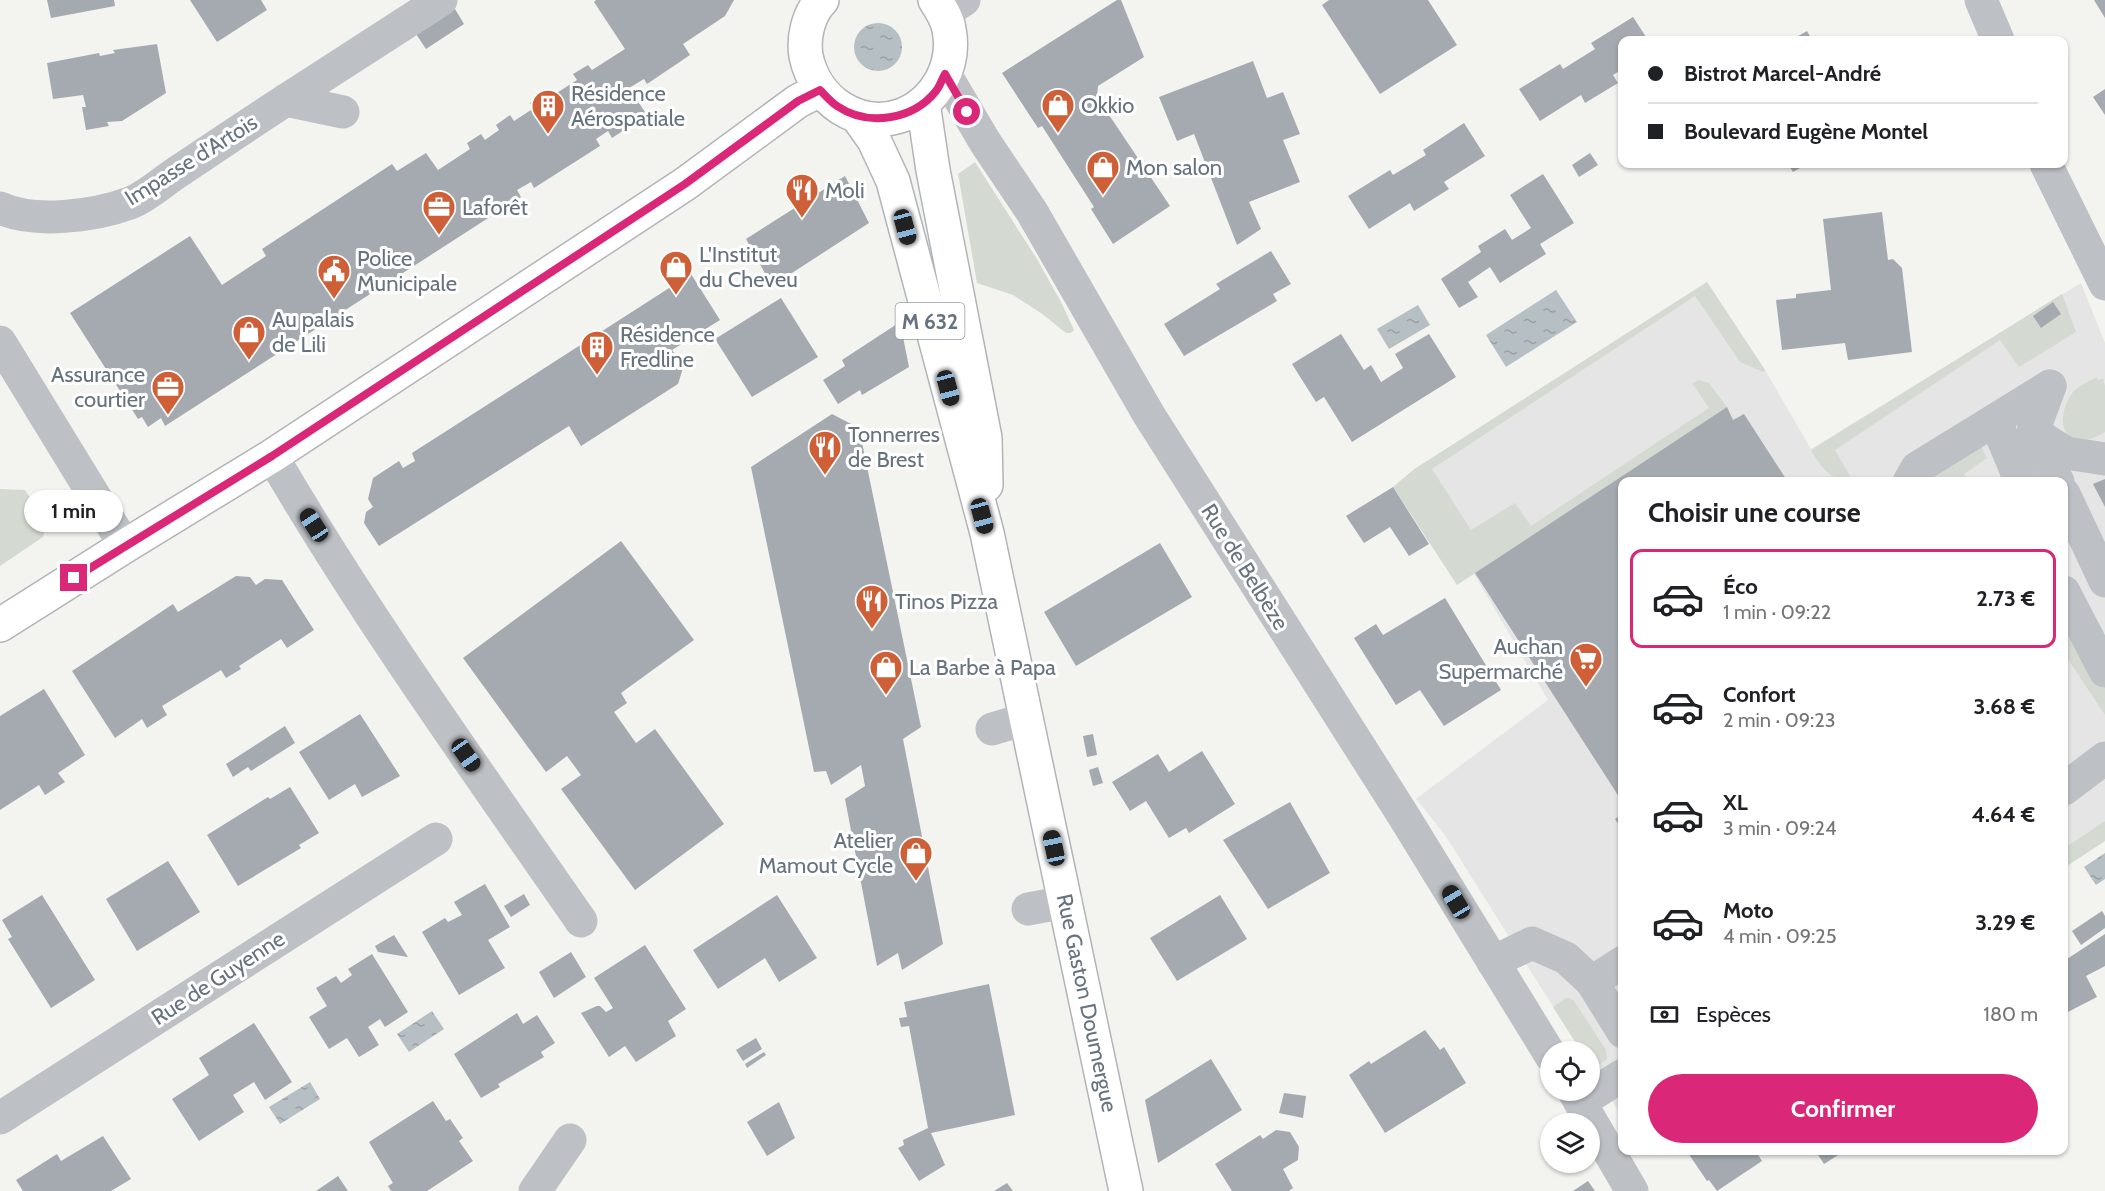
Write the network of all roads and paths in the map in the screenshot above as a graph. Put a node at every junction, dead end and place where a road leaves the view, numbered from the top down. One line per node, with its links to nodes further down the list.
1 (441, 0): 8 (street, Impasse d'Artois)
2 (822, 0): 7 (main road)
3 (1983, 1): 5 (street)
4 (948, 4): 6 (main road)
5 (1996, 36)
6 (945, 74): 9 (main road); 36 (street, Rue de Belbèze)
7 (820, 90): 11 (main road); 18 (main road)
8 (286, 100): 10 (street); 13 (street, Impasse d'Artois)
9 (923, 103): 11 (main road); 24 (main road, Rue Gaston Doumergue / M 632)
10 (343, 112)
11 (857, 116): 24 (main road, Rue Gaston Doumergue / M 632)
12 (2048, 168): 14 (street)
13 (0, 208)
14 (2105, 284)
15 (0, 342): 25 (street)
16 (1995, 420): 17 (street); 20 (street); 21 (street)
17 (2032, 432): 19 (street); 22 (street)
18 (272, 456): 25 (main road); 35 (street)
19 (2105, 459)
20 (1912, 477)
21 (2019, 477)
22 (2055, 477)
23 (2068, 502): 26 (street)
24 (987, 533): 30 (main road, Rue Gaston Doumergue / M 632)
25 (125, 546): 28 (main road)
26 (2105, 581)
27 (2068, 600): 29 (street)
28 (0, 626)
29 (2105, 671)
30 (1026, 719): 31 (street); 33 (main road, Rue Gaston Doumergue / M 632)
31 (992, 729)
32 (436, 839): 44 (street, Rue de Guyenne)
33 (1066, 902): 34 (street); 47 (main road, Rue Gaston Doumergue / M 632)
34 (1028, 909)
35 (581, 921)
36 (1493, 963): 38 (street); 40 (street, Rue de Belbèze)
37 (1618, 965): 38 (street)
38 (1592, 982): 39 (street)
39 (1618, 1024)
40 (1542, 1041)
41 (1618, 1077): 42 (street)
42 (1600, 1086)
43 (1580, 1101): 48 (street)
44 (0, 1118)
45 (570, 1140): 46 (street)
46 (535, 1191)
47 (1126, 1191)
48 (1632, 1191)

